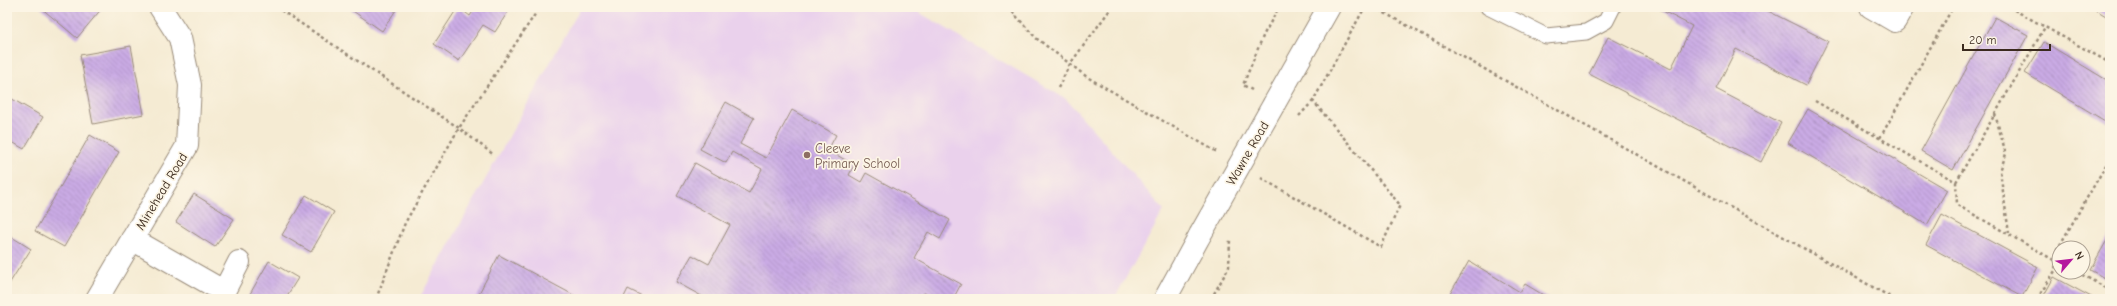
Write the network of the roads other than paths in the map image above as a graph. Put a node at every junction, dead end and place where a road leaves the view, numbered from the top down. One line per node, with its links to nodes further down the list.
1 (160, 7): 7 (street, Minehead Road)
2 (1329, 7): 11 (street, Wawne Road, bridge)
3 (1488, 7): 4 (lane)
4 (1613, 7)
5 (1871, 7): 6 (street)
6 (1899, 14)
7 (132, 239): 9 (street); 10 (street, Minehead Road)
8 (239, 262): 9 (street)
9 (221, 295)
10 (97, 299)
11 (1165, 299)

